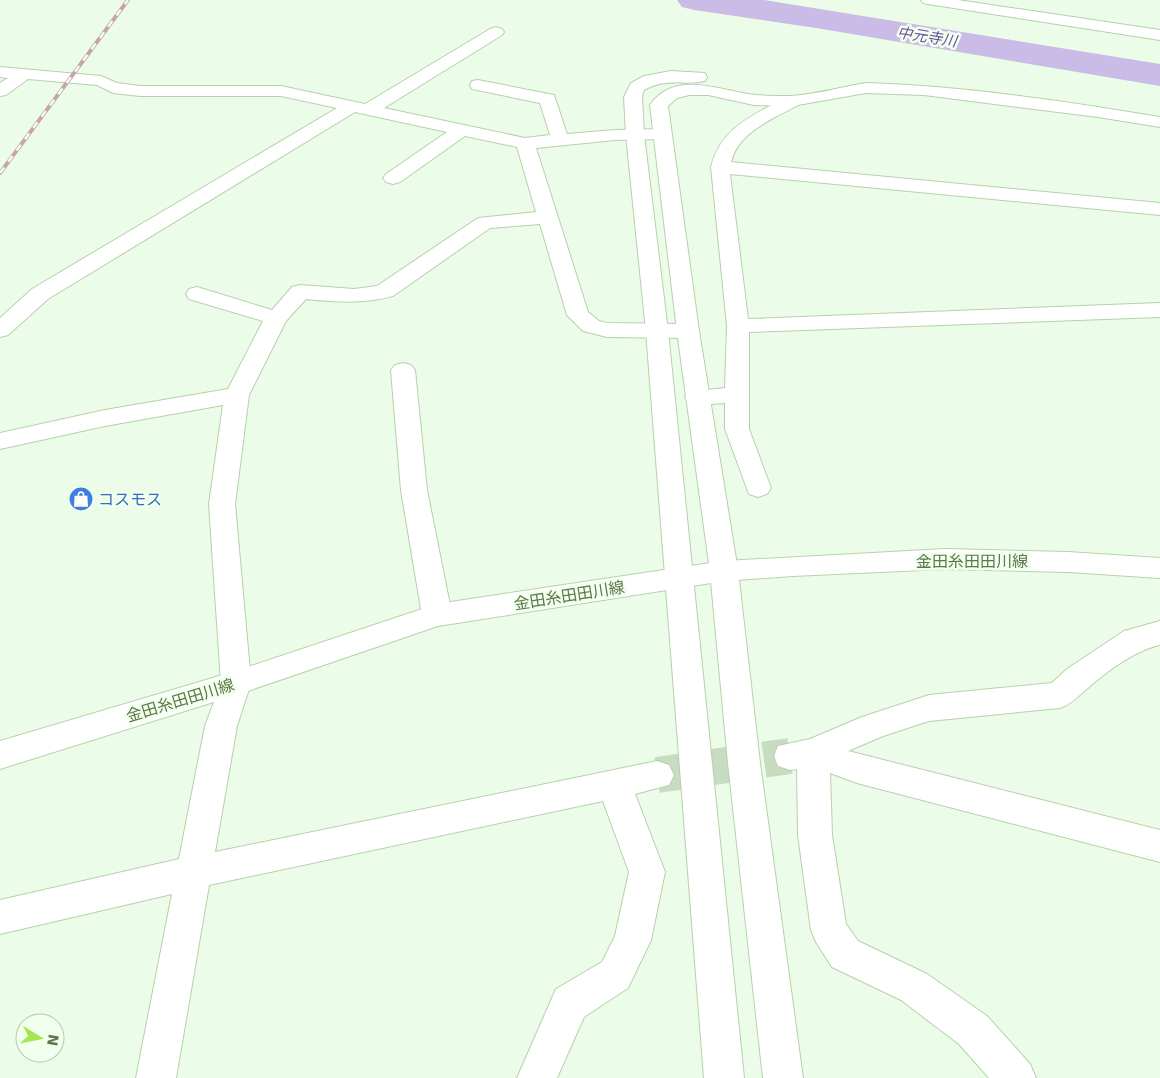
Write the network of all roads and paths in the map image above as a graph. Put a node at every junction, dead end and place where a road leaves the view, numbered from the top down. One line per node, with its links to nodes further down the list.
1 (928, 0): 5 (street)
2 (966, 0): 3 (street)
3 (1051, 2)
4 (1074, 7): 6 (street)
5 (1056, 19): 7 (street); 9 (street)
6 (1160, 21)
7 (1160, 26)
8 (496, 32): 15 (street)
9 (1160, 35)
10 (0, 72): 11 (street)
11 (25, 74): 13 (street); 15 (street)
12 (478, 86): 20 (street)
13 (0, 91)
14 (792, 101): 16 (street); 18 (street); 19 (street); 22 (street)
15 (361, 107): 17 (street); 30 (street)
16 (1160, 122)
17 (462, 129): 21 (street); 23 (street)
18 (662, 134): 19 (street); 32 (street)
19 (635, 135): 20 (street); 31 (street)
20 (560, 140): 21 (street)
21 (525, 143): 25 (street)
22 (720, 167): 24 (street); 29 (street)
23 (393, 178)
24 (1160, 209)
25 (548, 217): 28 (street); 31 (street)
26 (197, 294): 28 (street)
27 (1160, 310): 29 (street)
28 (276, 318): 34 (street)
29 (738, 326): 35 (street)
30 (0, 330)
31 (657, 330): 32 (street); 41 (street)
32 (688, 331): 36 (street)
33 (403, 370): 42 (street)
34 (237, 395): 37 (street); 44 (street)
35 (737, 396): 36 (street); 38 (street)
36 (697, 397): 40 (street)
37 (0, 441)
38 (758, 488)
39 (1160, 568): 40 (street, 金田糸田田川線)
40 (724, 571): 41 (street, 金田糸田田川線); 55 (street)
41 (678, 578): 42 (street, 金田糸田田川線); 54 (street)
42 (437, 615): 44 (street, 金田糸田田川線)
43 (1160, 633): 45 (street)
44 (236, 683): 46 (street, 金田糸田田川線); 50 (street)
45 (801, 754): 49 (street); 56 (street)
46 (0, 755)
47 (657, 775): 48 (street)
48 (614, 784): 50 (street); 53 (street)
49 (1160, 846)
50 (195, 872): 51 (street); 52 (street)
51 (0, 917)
52 (156, 1078)
53 (537, 1078)
54 (724, 1078)
55 (783, 1078)
56 (1016, 1078)

